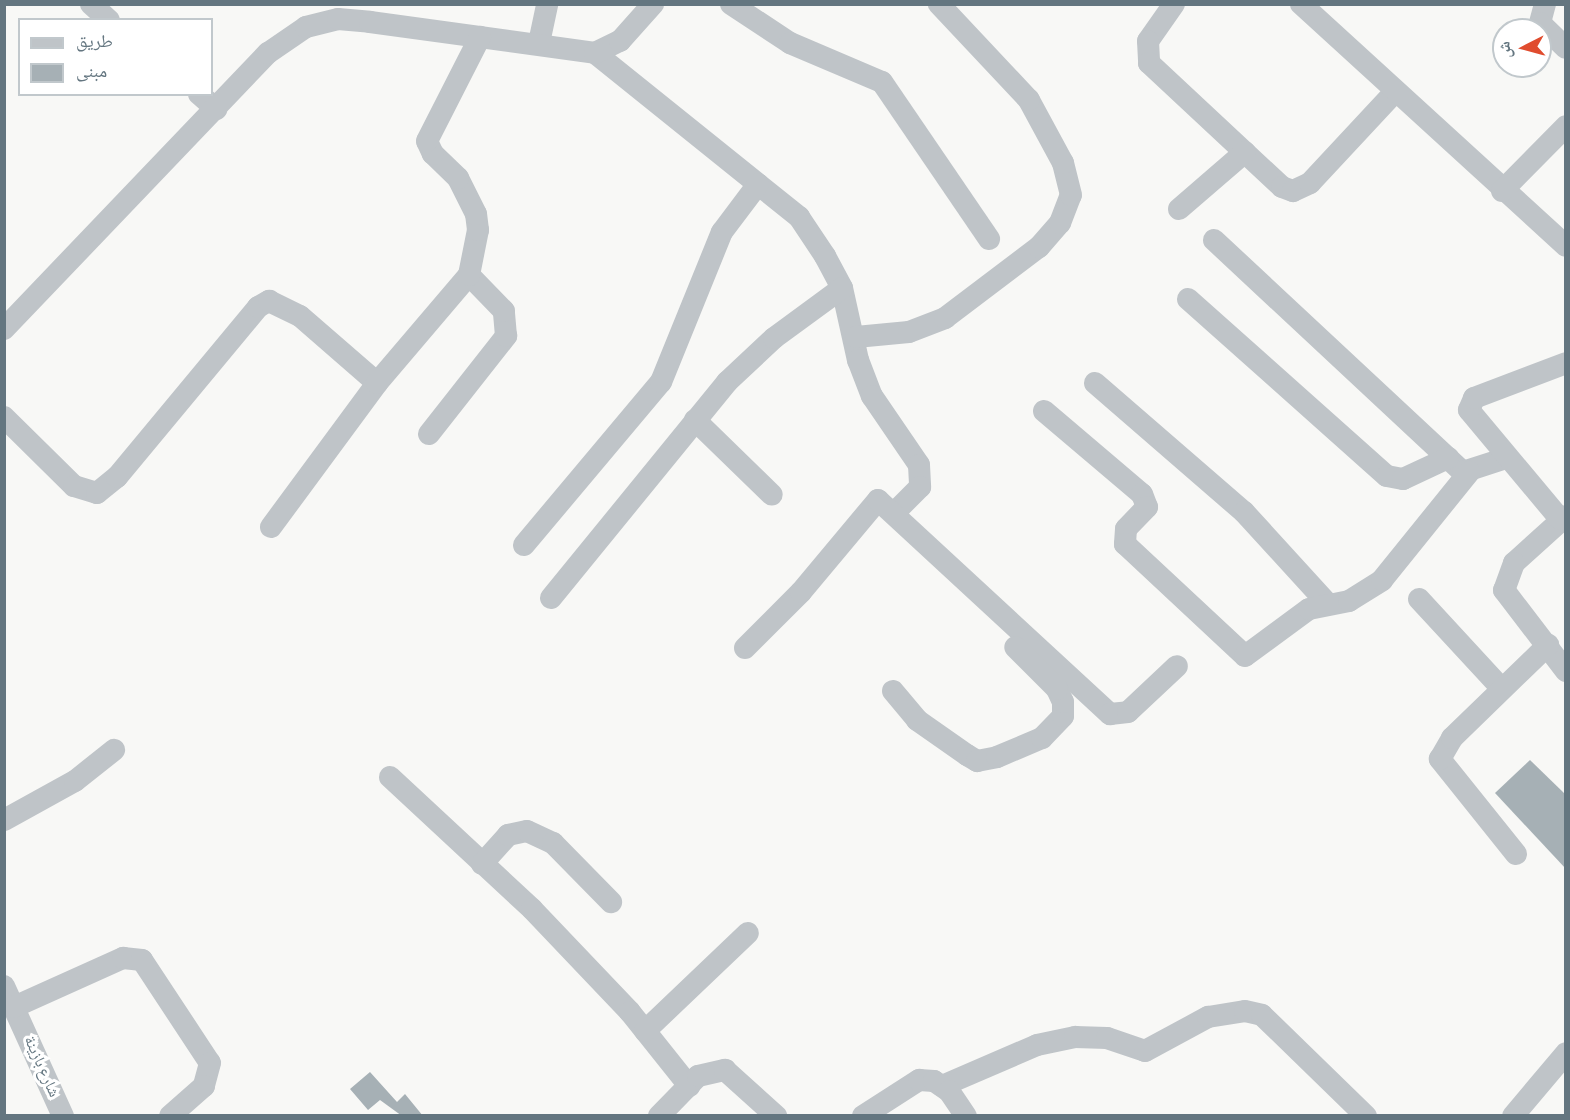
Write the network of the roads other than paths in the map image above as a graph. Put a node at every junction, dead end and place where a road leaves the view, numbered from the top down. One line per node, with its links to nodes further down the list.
1 (91, 4): 10 (street)
2 (547, 4): 12 (street)
3 (653, 4): 14 (street)
4 (731, 4): 23 (street)
5 (939, 4): 30 (street)
6 (1173, 4): 19 (street)
7 (1301, 4): 15 (street)
8 (1545, 4): 13 (street)
9 (317, 13): 11 (street); 17 (street)
10 (107, 18)
11 (480, 37): 12 (street); 26 (street)
12 (539, 44): 14 (street)
13 (1566, 48)
14 (595, 53): 20 (street)
15 (1395, 92): 19 (street); 21 (street)
16 (201, 96): 17 (street)
17 (216, 109): 29 (street)
18 (1566, 126): 21 (street)
19 (1245, 152): 22 (street)
20 (758, 184): 27 (street); 46 (street)
21 (1502, 191): 25 (street)
22 (1179, 209)
23 (988, 239)
24 (1214, 240): 38 (street)
25 (1566, 246)
26 (469, 275): 32 (street); 37 (street)
27 (842, 288): 30 (street); 36 (street)
28 (1188, 299): 38 (street)
29 (4, 329)
30 (855, 337): 42 (street)
31 (1566, 363): 39 (street)
32 (377, 382): 35 (street); 44 (street)
33 (1095, 383): 49 (street)
34 (1044, 411): 49 (street)
35 (4, 417)
36 (695, 420): 41 (street); 47 (street)
37 (429, 434)
38 (1448, 458): 40 (street)
39 (1506, 458): 40 (street); 43 (street)
40 (1469, 472): 49 (street)
41 (772, 495)
42 (894, 513): 45 (street); 51 (street)
43 (1563, 518): 50 (street)
44 (271, 527)
45 (915, 535): 52 (street); 55 (street)
46 (524, 545)
47 (551, 598)
48 (1419, 599): 54 (street)
49 (1328, 604)
50 (1548, 645): 53 (street); 54 (street)
51 (745, 648)
52 (1177, 666)
53 (1566, 671)
54 (1502, 689): 59 (street)
55 (893, 691)
56 (114, 750): 58 (street)
57 (390, 777): 60 (street)
58 (4, 820)
59 (1516, 854)
60 (482, 864): 61 (street); 65 (street)
61 (611, 902)
62 (748, 933): 65 (street)
63 (4, 986): 64 (street, شارع بازينة)
64 (14, 1007): 69 (street, شارع بازينة); 70 (street)
65 (645, 1031): 67 (street)
66 (1566, 1053): 76 (street)
67 (688, 1086): 71 (street); 72 (street)
68 (942, 1086): 73 (street); 74 (street); 75 (street)
69 (63, 1116)
70 (170, 1116)
71 (659, 1116)
72 (776, 1116)
73 (863, 1116)
74 (966, 1116)
75 (1366, 1116)
76 (1513, 1116)

